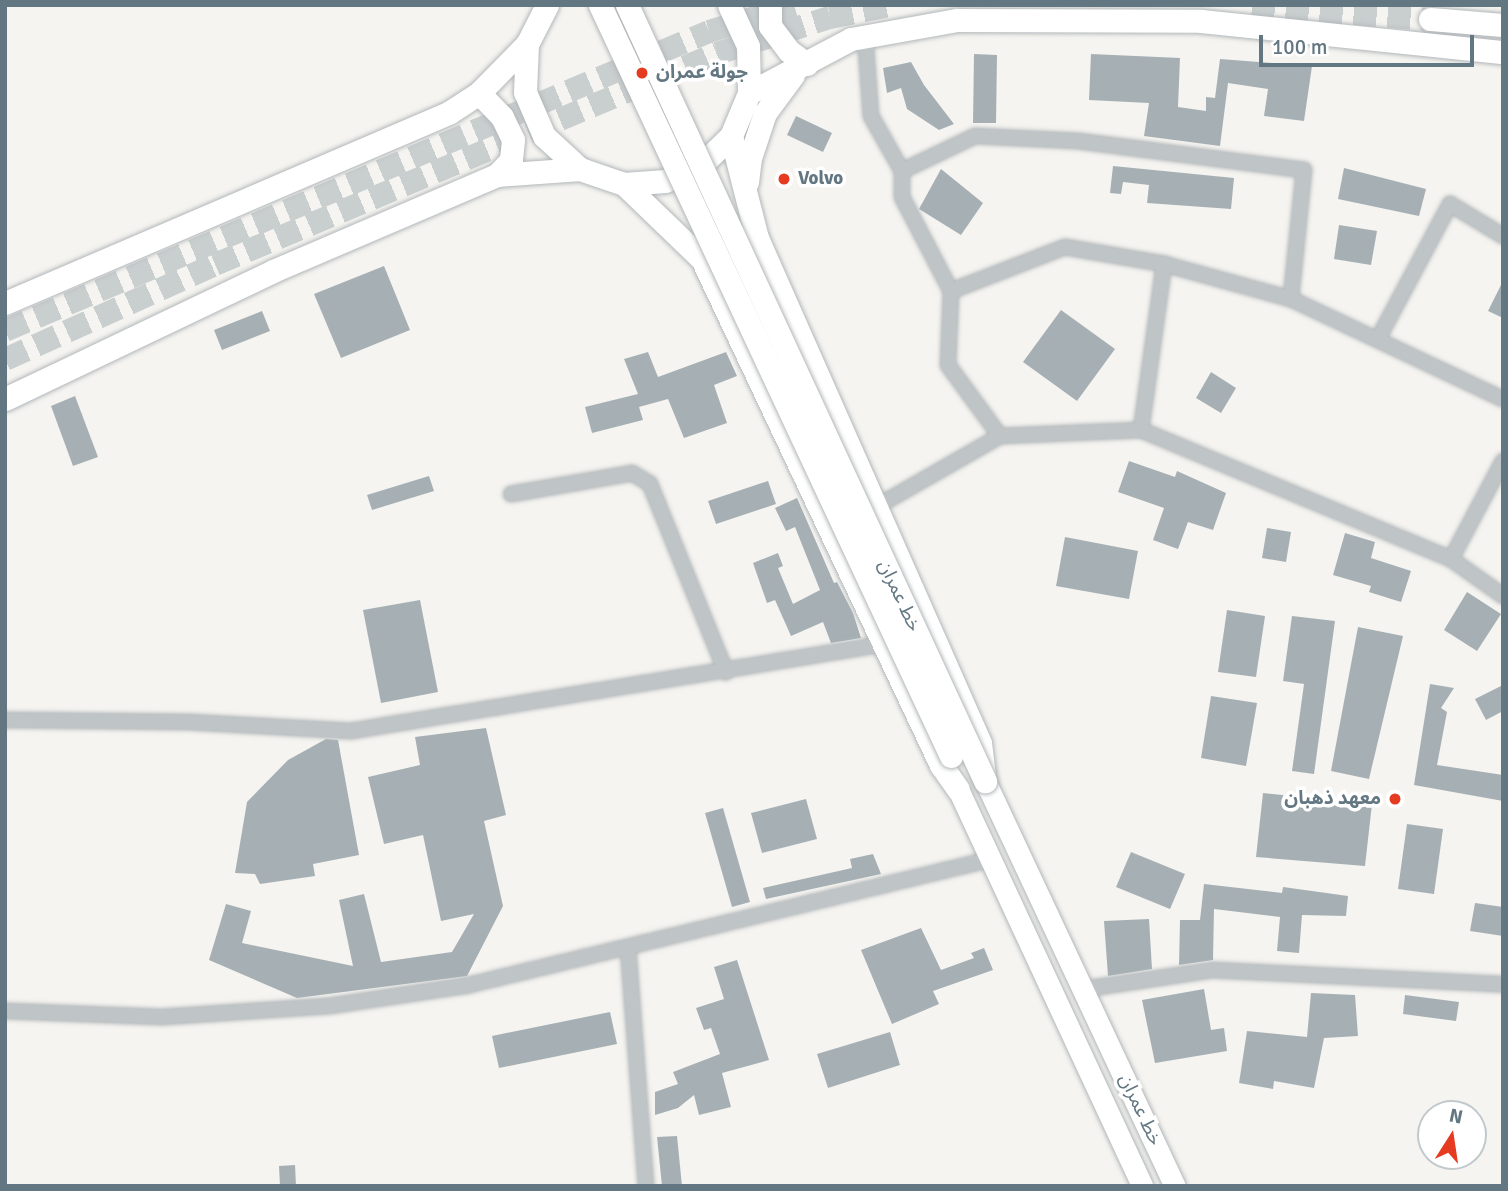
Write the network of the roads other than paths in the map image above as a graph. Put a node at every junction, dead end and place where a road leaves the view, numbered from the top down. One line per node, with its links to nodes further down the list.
1 (600, 5): 41 (highway, خط عمران, bridge)
2 (627, 5): 40 (highway, خط عمران, bridge)
3 (729, 5): 13 (highway)
4 (770, 5): 11 (highway)
5 (542, 9): 9 (highway)
6 (1430, 19): 7 (highway)
7 (1503, 25)
8 (865, 35): 10 (highway); 11 (highway); 16 (street)
9 (527, 44): 12 (highway); 15 (highway)
10 (1503, 52)
11 (803, 66): 13 (highway); 19 (highway)
12 (479, 93): 17 (highway); 26 (highway)
13 (748, 93): 14 (highway)
14 (731, 136): 18 (highway); 19 (highway)
15 (580, 169): 17 (highway); 18 (highway)
16 (902, 171): 24 (street); 25 (street)
17 (497, 175): 28 (highway)
18 (624, 184): 22 (highway)
19 (747, 196): 21 (highway)
20 (1503, 236): 27 (street)
21 (757, 238): 22 (highway); 34 (highway)
22 (702, 259): 37 (highway)
23 (1164, 264): 24 (street); 25 (street); 30 (street)
24 (951, 291): 31 (street)
25 (1291, 299): 27 (street)
26 (5, 303)
27 (1379, 337): 29 (street)
28 (5, 398)
29 (1503, 399)
30 (1141, 430): 31 (street); 35 (street)
31 (1000, 436): 34 (street)
32 (1503, 461): 35 (street)
33 (511, 494): 38 (street)
34 (876, 507): 40 (highway)
35 (1451, 559): 36 (street)
36 (1503, 596)
37 (884, 644): 38 (street); 41 (highway)
38 (726, 672): 39 (street)
39 (5, 720)
40 (985, 780): 45 (main road, خط عمران)
41 (958, 789): 42 (main road, خط عمران)
42 (992, 859): 43 (street); 48 (main road, خط عمران)
43 (628, 947): 46 (street); 47 (street)
44 (1503, 984): 45 (street)
45 (1085, 989): 49 (main road, خط عمران)
46 (5, 1012)
47 (646, 1186)
48 (1142, 1186)
49 (1174, 1186)

